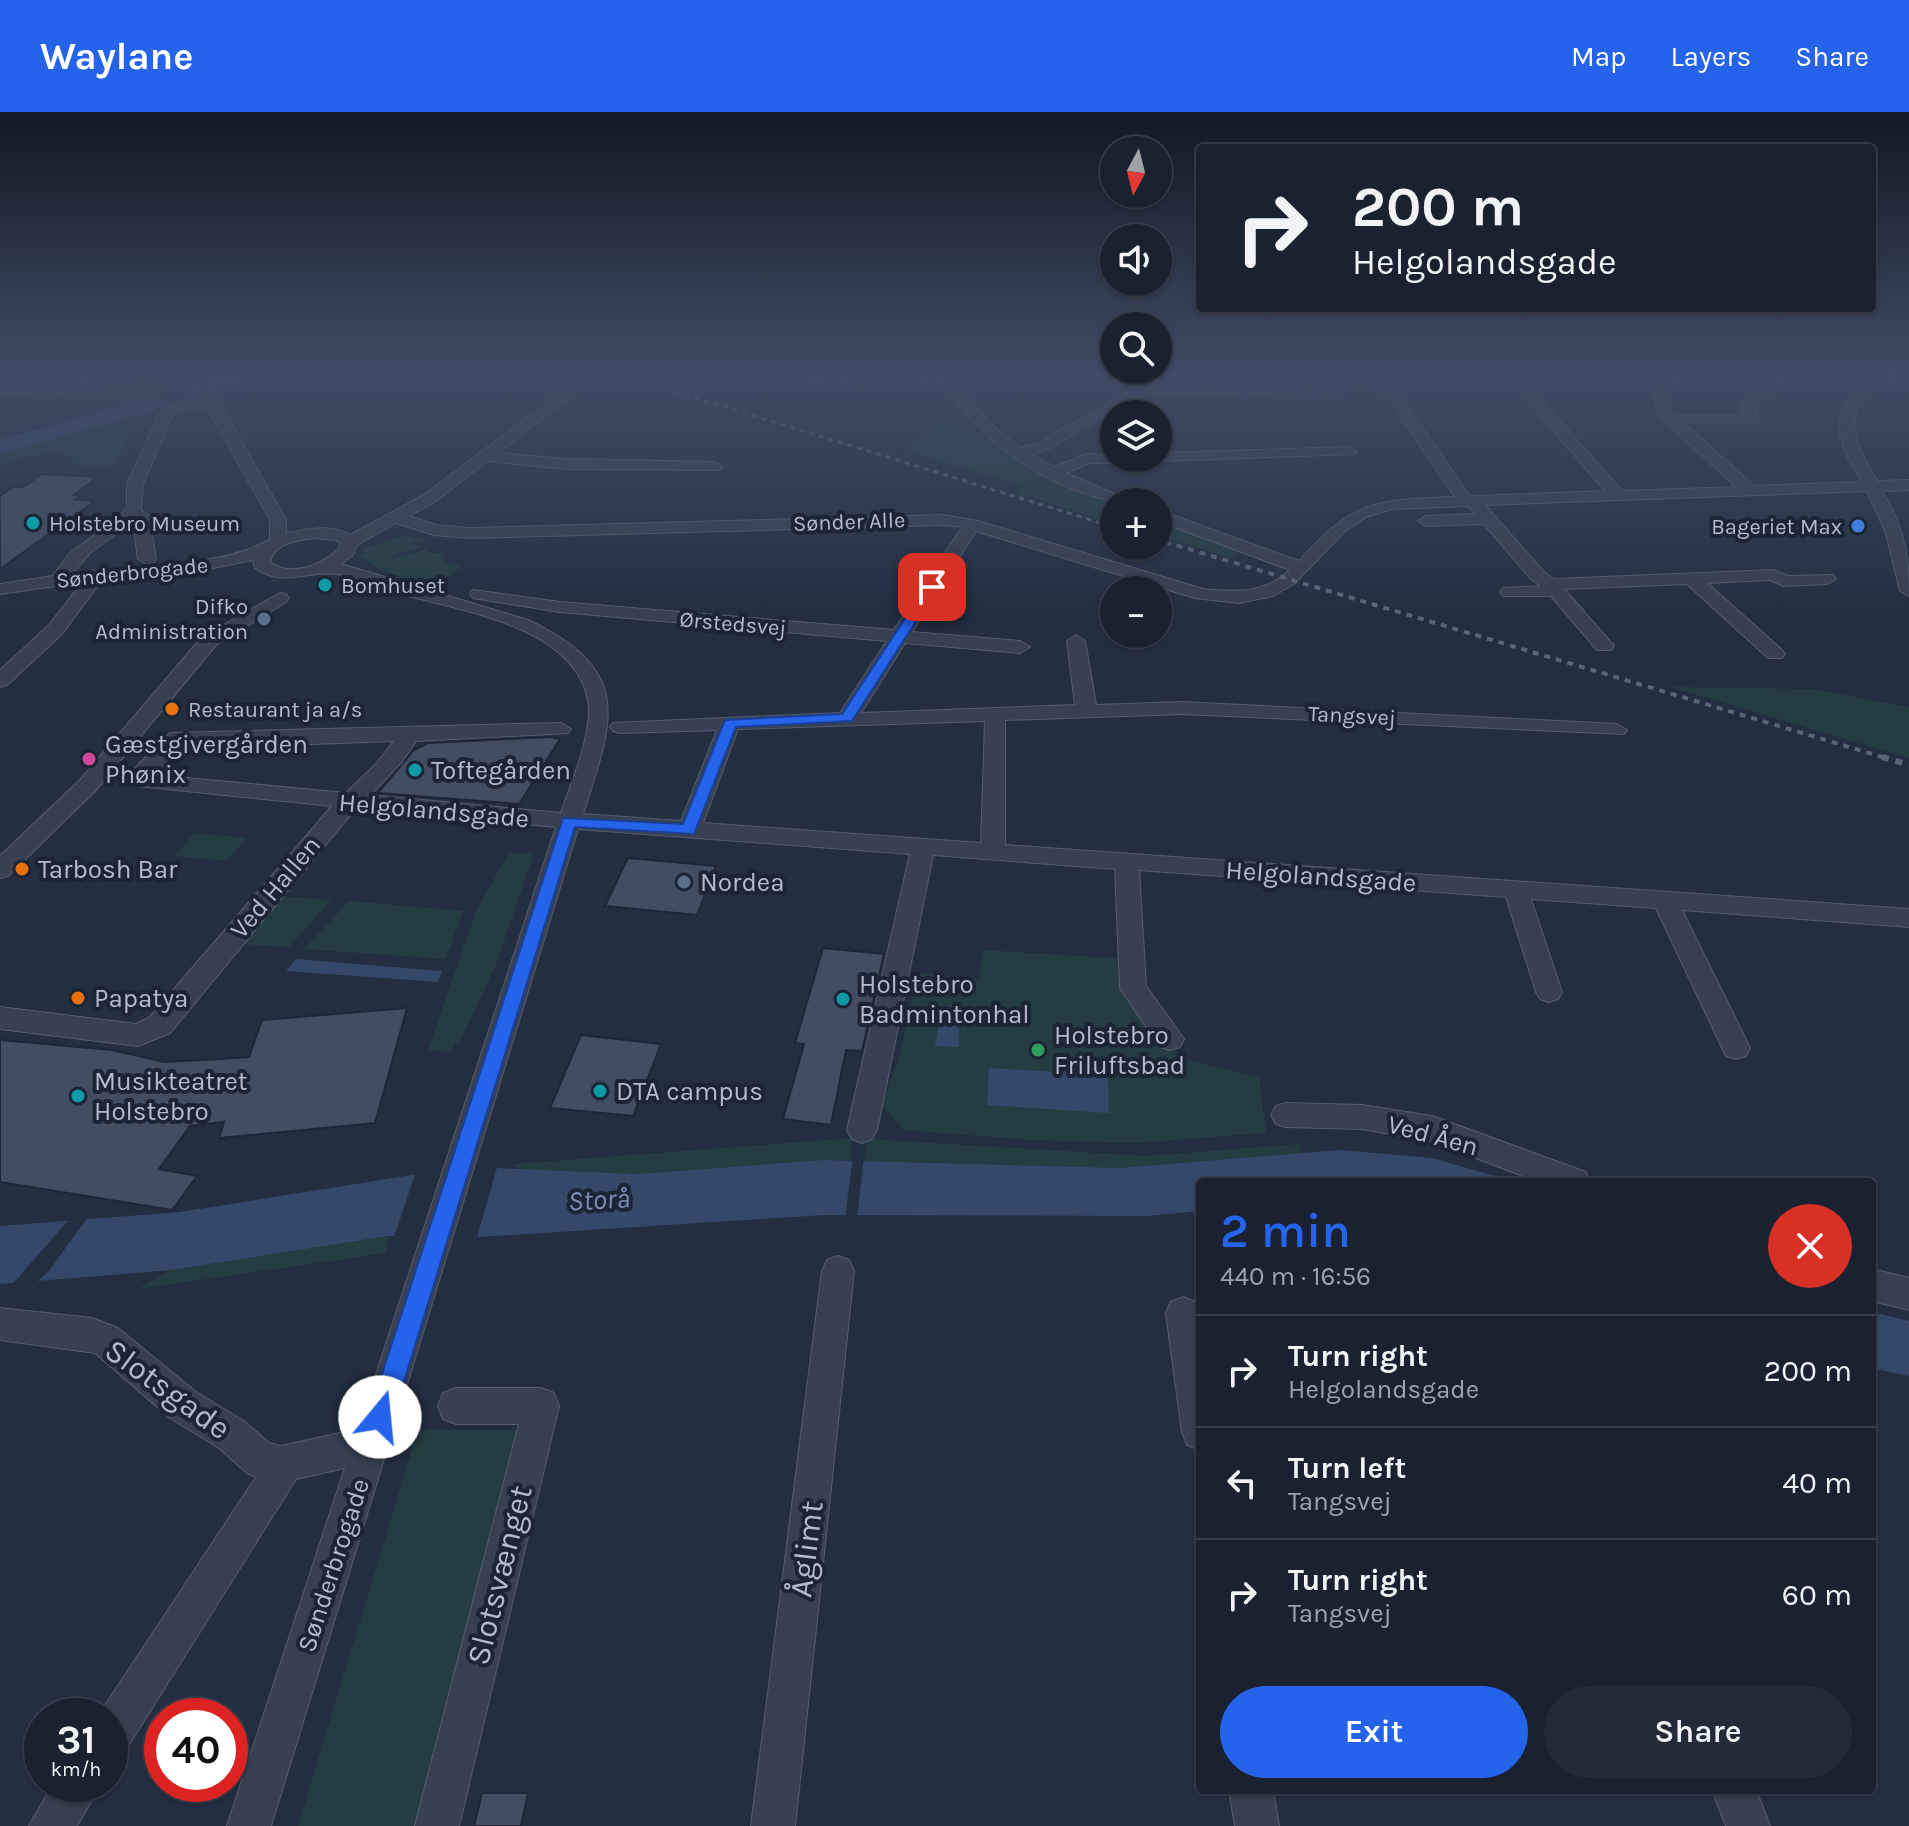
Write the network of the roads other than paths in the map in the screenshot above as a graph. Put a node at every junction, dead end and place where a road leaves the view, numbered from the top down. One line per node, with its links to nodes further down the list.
1 (148, 454): 21 (street)
2 (241, 454): 24 (street)
3 (487, 454): 10 (street)
4 (1019, 454): 14 (street)
5 (1254, 454): 11 (street)
6 (1435, 454): 20 (street)
7 (1581, 454): 19 (street)
8 (1709, 454): 17 (street)
9 (1853, 454): 16 (street)
10 (484, 456): 13 (street); 22 (street)
11 (1172, 457)
12 (1100, 459): 14 (street)
13 (715, 467)
14 (1052, 473): 18 (street)
15 (1909, 485): 16 (street)
16 (1871, 487): 17 (street); 32 (street)
17 (1749, 490): 19 (street)
18 (1100, 492)
19 (1617, 495): 20 (street)
20 (1468, 499): 23 (street); 36 (street)
21 (130, 516): 31 (street); 39 (street)
22 (389, 519): 27 (street, Sønder Alle); 30 (street)
23 (1488, 519): 26 (street); 41 (street)
24 (278, 520): 28 (street); 29 (street)
25 (1172, 521): 36 (street)
26 (1426, 521)
27 (972, 524): 36 (street, Sønder Alle); 47 (street)
28 (311, 533): 29 (street); 30 (street)
29 (280, 541): 33 (street)
30 (344, 544): 34 (street); 35 (street, Sønderbrogade)
31 (147, 559)
32 (1905, 559): 43 (street)
33 (263, 560): 34 (street); 39 (street, Sønderbrogade); 39 (street, Sønderbrogade)
34 (324, 567): 35 (street, Sønderbrogade)
35 (363, 573): 62 (street, Sønderbrogade)
36 (1296, 574)
37 (1691, 578): 38 (street); 41 (street); 51 (street)
38 (1827, 579)
39 (70, 587): 42 (street); 46 (street, Sønderbrogade); 52 (street)
40 (447, 587): 47 (street, Ørstedsvej)
41 (1553, 587): 44 (street); 49 (street)
42 (0, 591)
43 (1909, 591)
44 (1509, 592)
45 (280, 598): 67 (street)
46 (0, 601)
47 (899, 638): 50 (street, Ørstedsvej); 55 (street)
48 (1076, 641): 53 (street)
49 (1604, 646)
50 (1020, 647)
51 (1775, 654)
52 (0, 681)
53 (1086, 709): 54 (street, Tangsvej); 59 (street, Tangsvej)
54 (995, 713): 55 (street, Tangsvej); 65 (street)
55 (847, 718): 56 (street, Tangsvej)
56 (730, 723): 57 (street, Tangsvej); 63 (street)
57 (620, 727)
58 (561, 729): 60 (street)
59 (1617, 730)
60 (408, 735): 61 (street, Ved Hallen); 61 (street, Helgolandsgade)
61 (347, 802): 62 (street, Helgolandsgade); 72 (street, Ved Hallen)
62 (569, 821): 63 (street, Helgolandsgade); 85 (street, Sønderbrogade)
63 (689, 830): 64 (street, Helgolandsgade)
64 (923, 847): 65 (street, Helgolandsgade); 76 (street)
65 (993, 852): 66 (street, Helgolandsgade)
66 (1127, 862): 68 (street, Helgolandsgade); 73 (street)
67 (0, 870)
68 (1516, 890): 69 (street, Helgolandsgade); 71 (street)
69 (1665, 901): 70 (street, Helgolandsgade); 74 (street)
70 (1909, 918)
71 (1549, 992)
72 (0, 1018)
73 (1170, 1039)
74 (1736, 1048)
75 (1286, 1115): 77 (street, Ved Åen)
76 (862, 1130)
77 (1564, 1178)
78 (838, 1271): 94 (street, Åglimt)
79 (1876, 1286): 80 (street)
80 (1909, 1294)
81 (1183, 1313): 83 (street)
82 (0, 1324): 86 (street, Slotsgade)
83 (1196, 1404)
84 (456, 1406): 93 (street, Slotsvænget)
85 (372, 1444): 86 (street); 92 (street, Sønderbrogade)
86 (281, 1464): 87 (street)
87 (128, 1708)
88 (1252, 1794): 95 (street)
89 (1736, 1794): 96 (street)
90 (67, 1802): 91 (street)
91 (51, 1826)
92 (249, 1826)
93 (437, 1826)
94 (773, 1826)
95 (1257, 1826)
96 (1748, 1826)

